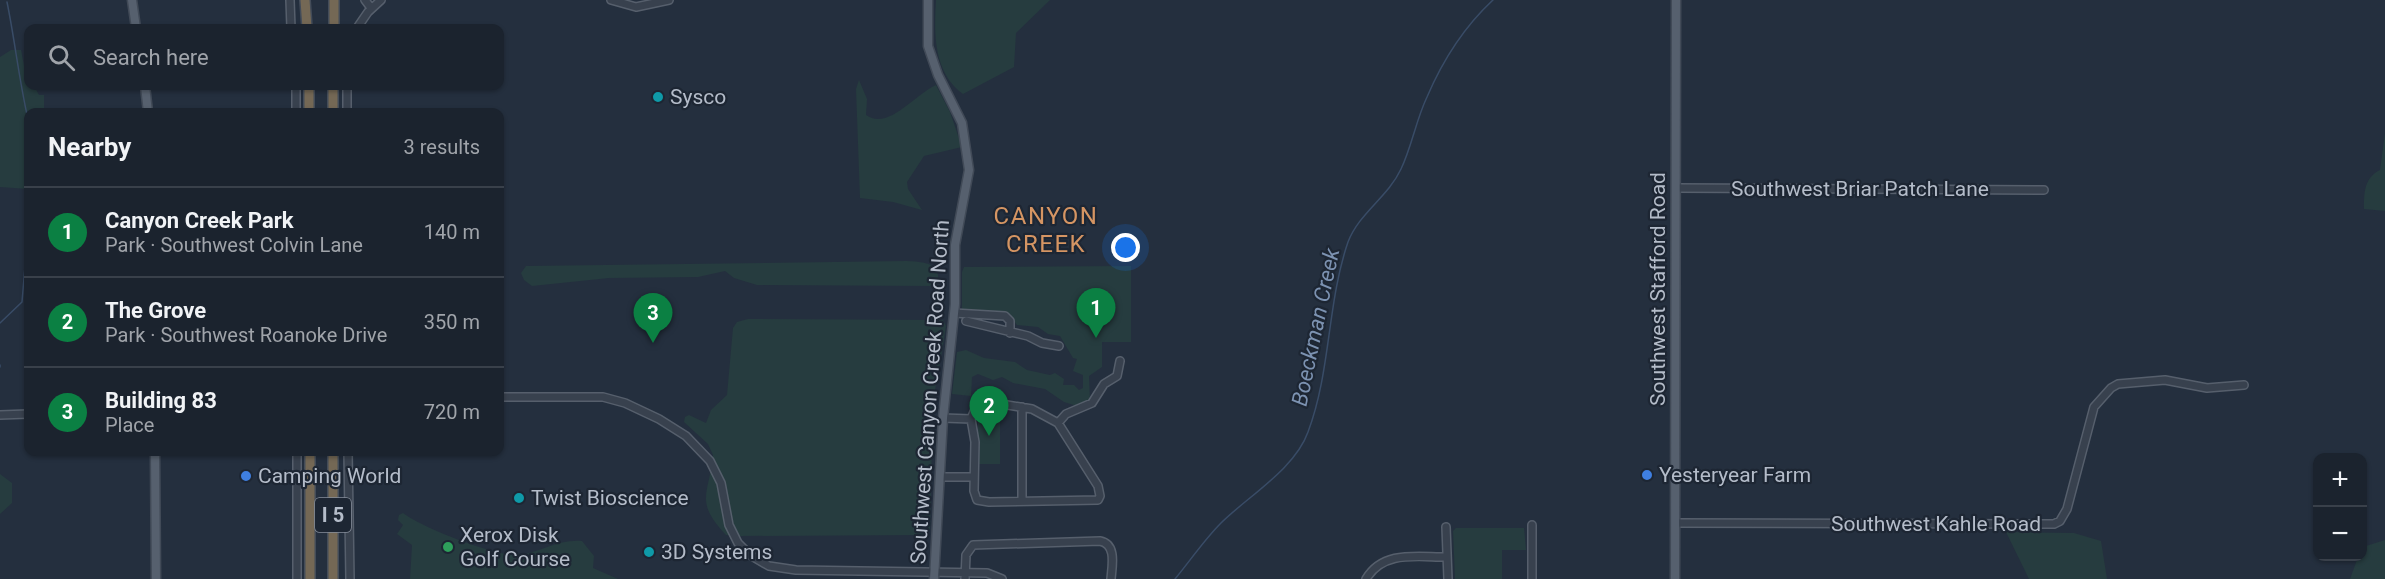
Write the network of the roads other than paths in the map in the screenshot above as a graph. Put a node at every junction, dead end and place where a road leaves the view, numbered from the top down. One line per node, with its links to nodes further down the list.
1 (132, 0): 15 (main road)
2 (290, 0): 16 (street)
3 (305, 0): 17 (highway)
4 (310, 0): 18 (highway)
5 (335, 0): 19 (highway)
6 (365, 0): 14 (street)
7 (381, 0): 14 (street)
8 (611, 0): 13 (street)
9 (637, 0): 13 (street)
10 (669, 0): 13 (street)
11 (928, 0): 33 (main road, Southwest Canyon Creek Road North)
12 (1676, 0): 31 (main road, Southwest Stafford Road)
13 (629, 3)
14 (371, 8): 20 (street)
15 (135, 24)
16 (291, 24)
17 (308, 24)
18 (308, 24)
19 (334, 24)
20 (360, 24)
21 (145, 90): 26 (main road)
22 (296, 90): 27 (street)
23 (309, 90): 28 (highway)
24 (333, 90): 29 (highway)
25 (347, 90): 30 (street)
26 (147, 108)
27 (296, 108)
28 (309, 108)
29 (333, 108)
30 (347, 108)
31 (1676, 188): 32 (street, Southwest Briar Patch Lane); 54 (main road, Southwest Stafford Road)
32 (2044, 190)
33 (954, 313): 35 (street); 43 (main road, Southwest Canyon Creek Road North)
34 (966, 321): 35 (street)
35 (1010, 333): 36 (street)
36 (1059, 346)
37 (1120, 361): 45 (street)
38 (2244, 385): 54 (street, Southwest Kahle Road)
39 (504, 397): 58 (street)
40 (1022, 407): 44 (street); 45 (street); 53 (street)
41 (24, 414): 42 (street)
42 (0, 415)
43 (943, 418): 44 (street); 51 (main road, Southwest Canyon Creek Road North)
44 (971, 419): 52 (street)
45 (1058, 423): 53 (street)
46 (155, 456): 60 (main road)
47 (297, 456): 61 (street)
48 (310, 456): 62 (highway, I 5)
49 (333, 456): 63 (highway, I 5)
50 (348, 456): 64 (street)
51 (941, 477): 52 (street); 58 (main road, Southwest Canyon Creek Road North)
52 (974, 477): 53 (street)
53 (1022, 501)
54 (1675, 523): 70 (main road, Southwest Stafford Road)
55 (1532, 525): 69 (street)
56 (1446, 527): 57 (street)
57 (1446, 557): 67 (street); 68 (street)
58 (934, 575): 59 (street)
59 (965, 576): 65 (street); 66 (street)
60 (156, 579)
61 (297, 579)
62 (310, 579)
63 (333, 579)
64 (350, 579)
65 (1002, 579)
66 (1111, 579)
67 (1366, 579)
68 (1448, 579)
69 (1532, 579)
70 (1675, 579)

